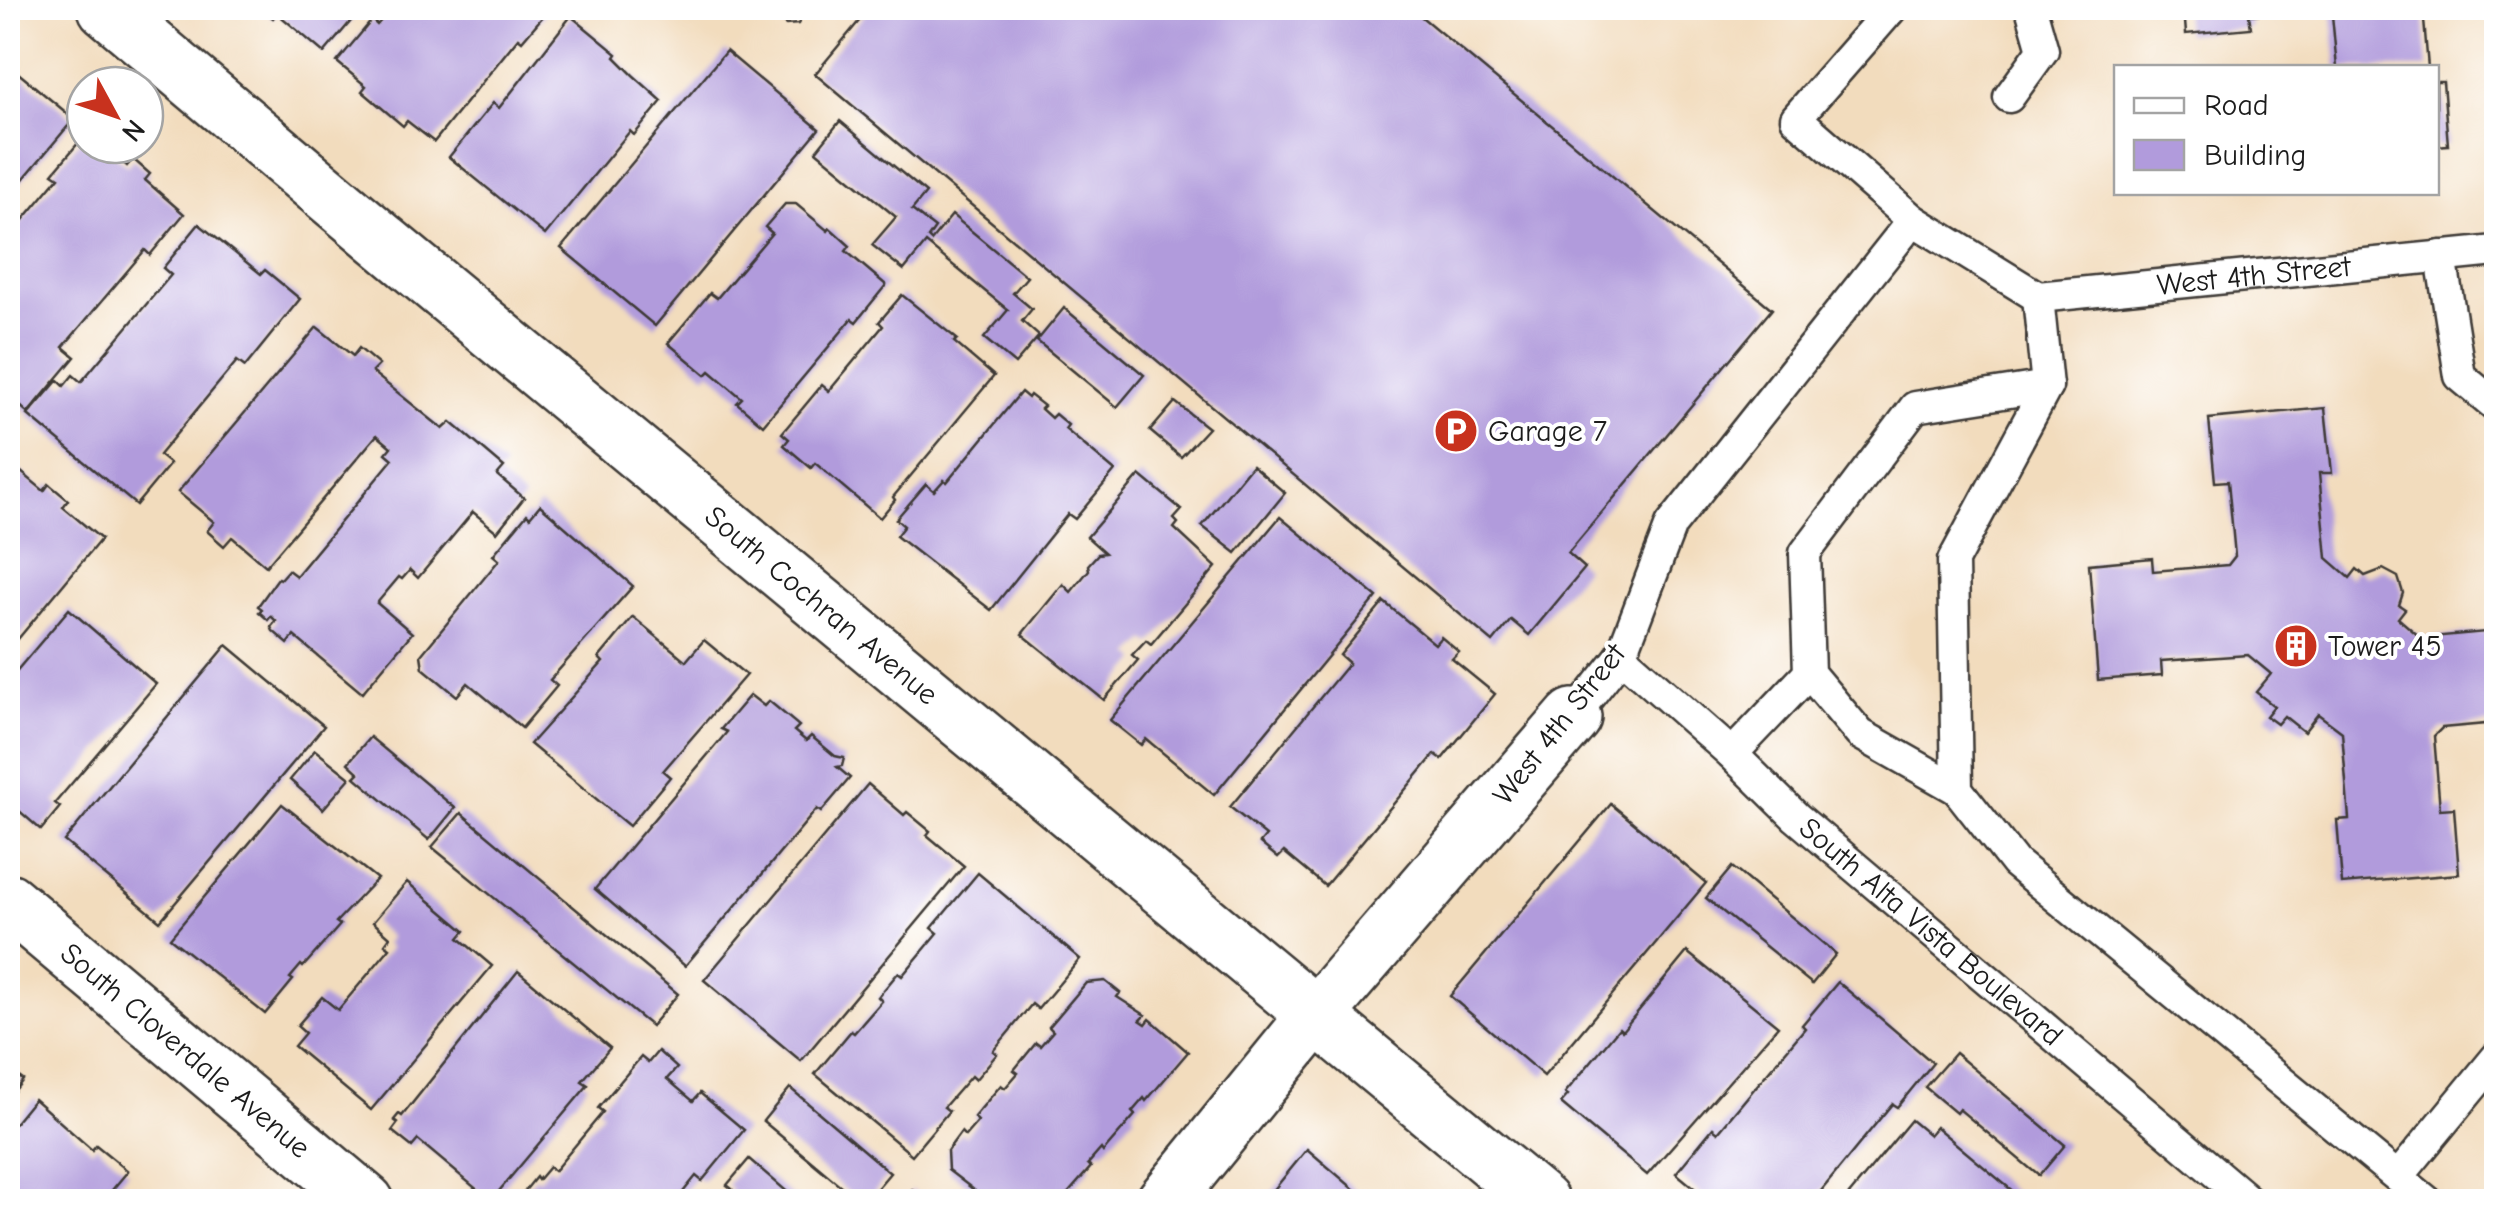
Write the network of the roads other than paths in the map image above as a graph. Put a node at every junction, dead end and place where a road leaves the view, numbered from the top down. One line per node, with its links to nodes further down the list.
1 (106, 8): 17 (street, South Cochran Avenue)
2 (1892, 8): 5 (lane)
3 (2031, 8): 4 (lane)
4 (2009, 97)
5 (1912, 220): 8 (lane); 11 (lane, West 4th Street)
6 (2496, 250): 7 (lane, West 4th Street)
7 (2441, 256): 8 (lane, West 4th Street); 10 (lane)
8 (2038, 297): 9 (lane)
9 (2047, 386): 12 (lane); 15 (lane)
10 (2496, 406)
11 (1621, 656): 13 (lane, West 4th Street); 14 (lane, South Alta Vista Boulevard)
12 (1809, 673): 14 (lane); 15 (lane)
13 (1573, 717): 17 (street, West 4th Street)
14 (1732, 754): 23 (lane, South Alta Vista Boulevard)
15 (1957, 790): 19 (lane)
16 (8, 901): 20 (street, South Cloverdale Avenue)
17 (1318, 1014): 21 (street, West 4th Street); 22 (street, South Cochran Avenue)
18 (2496, 1058): 19 (lane)
19 (2398, 1176): 24 (lane)
20 (366, 1202)
21 (1164, 1202)
22 (1541, 1202)
23 (2250, 1202)
24 (2428, 1202)

